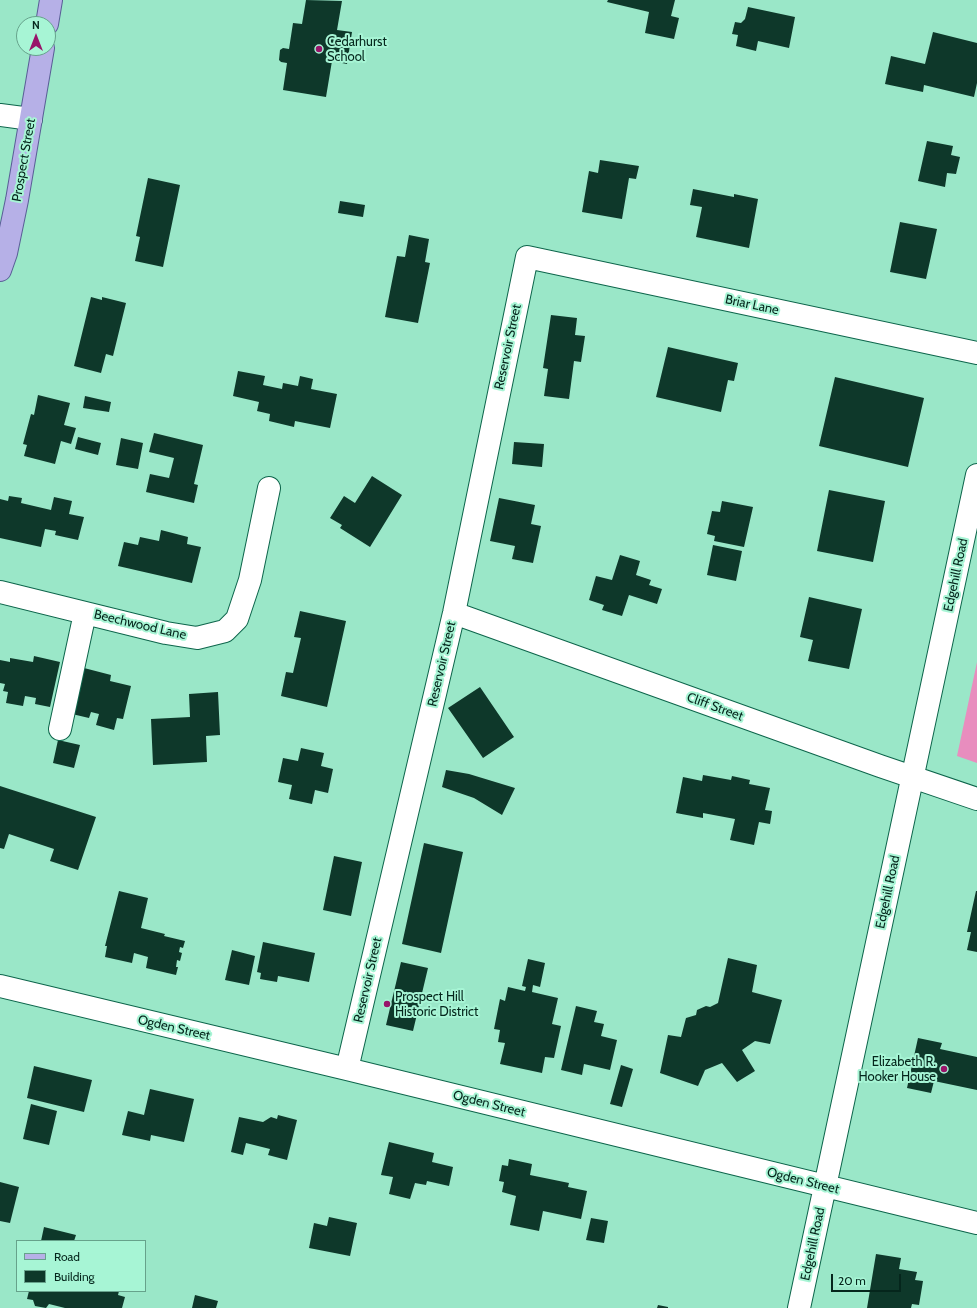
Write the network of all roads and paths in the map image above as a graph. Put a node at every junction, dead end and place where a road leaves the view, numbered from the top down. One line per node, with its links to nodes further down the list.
1 (51, 0): 2 (main road)
2 (48, 16)
3 (42, 56): 5 (main road, Prospect Street)
4 (0, 115): 5 (street)
5 (31, 119): 7 (main road, Prospect Street)
6 (527, 257): 8 (street, Briar Lane); 13 (street, Reservoir Street)
7 (0, 270)
8 (977, 354)
9 (977, 475): 15 (street, Edgehill Road)
10 (269, 488): 12 (street, Beechwood Lane)
11 (0, 592): 12 (street, Beechwood Lane)
12 (85, 613): 14 (street)
13 (454, 613): 15 (street, Cliff Street); 18 (street, Reservoir Street)
14 (60, 729)
15 (912, 777): 16 (street, Cliff Street); 19 (street, Edgehill Road)
16 (977, 799)
17 (0, 986): 18 (street, Ogden Street)
18 (347, 1069): 19 (street, Ogden Street)
19 (825, 1187): 20 (street, Ogden Street); 21 (street, Edgehill Road)
20 (977, 1223)
21 (799, 1308)

